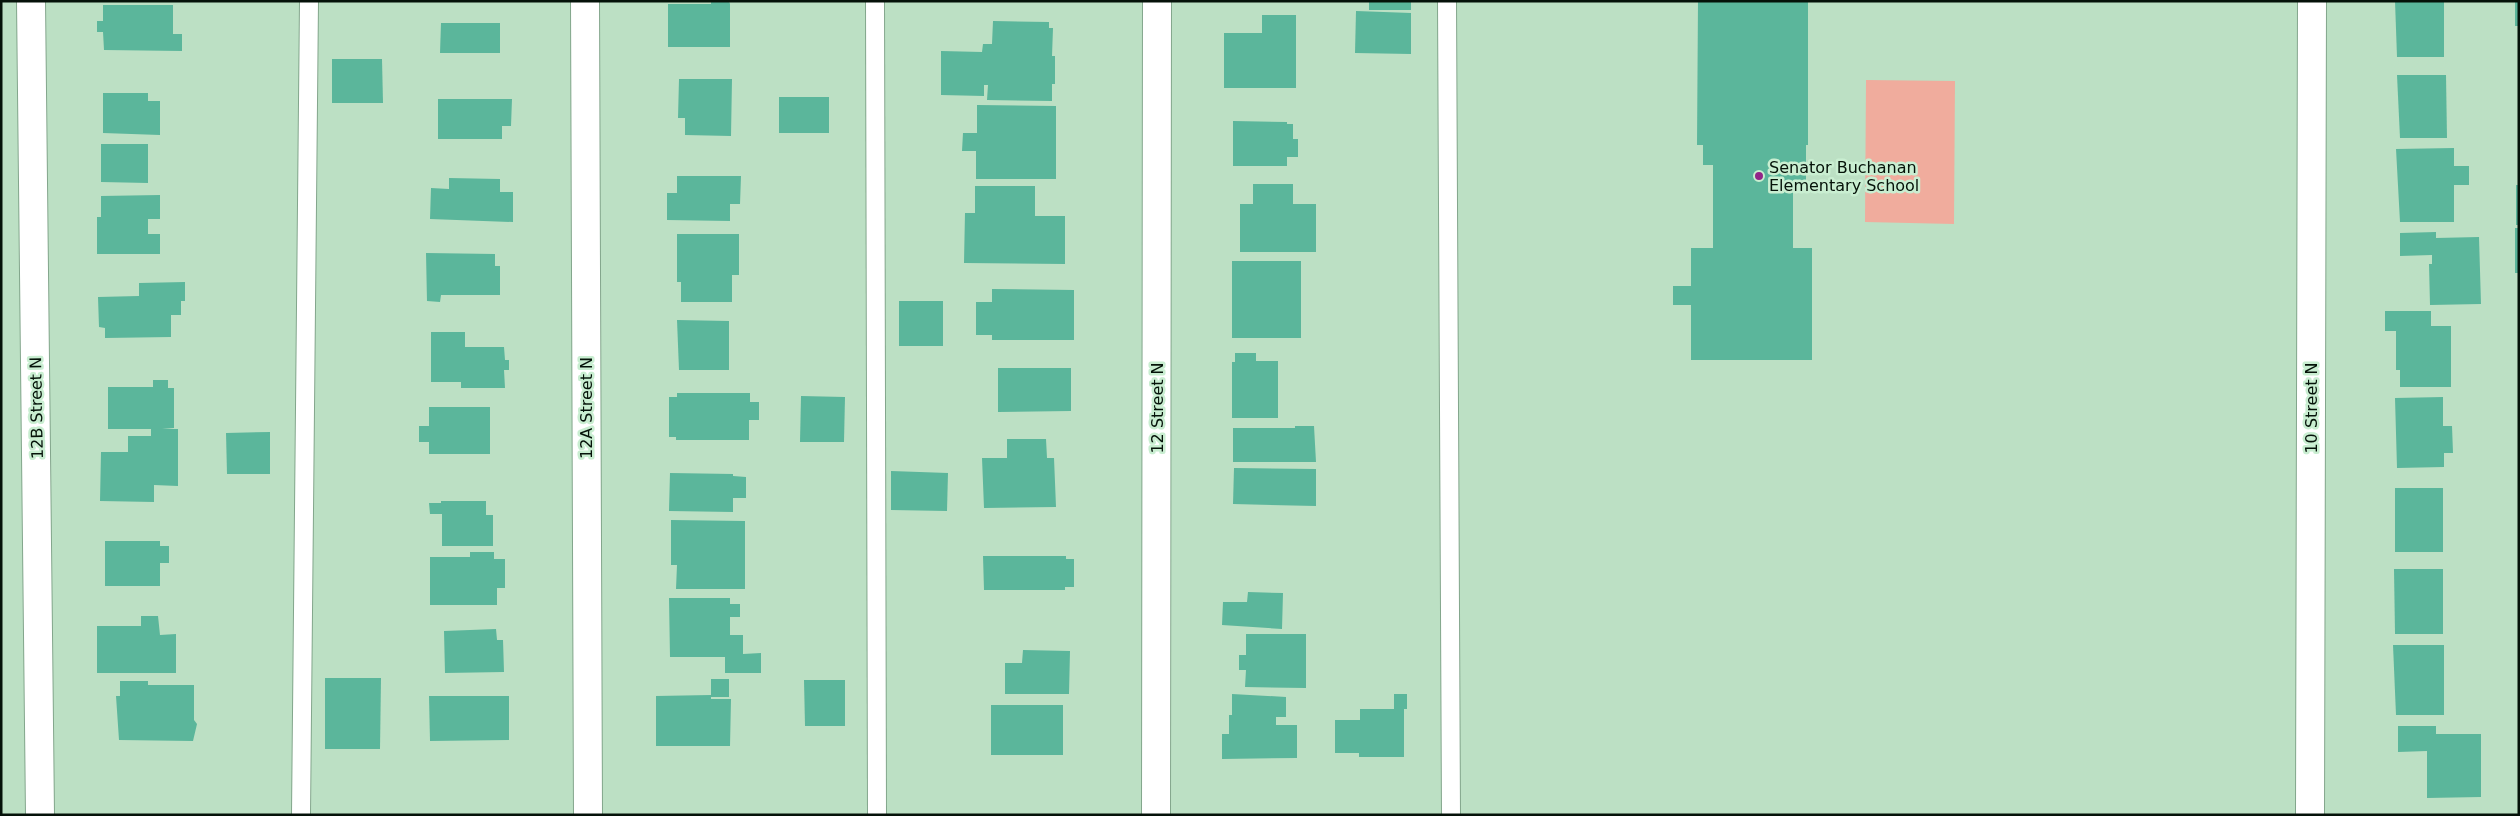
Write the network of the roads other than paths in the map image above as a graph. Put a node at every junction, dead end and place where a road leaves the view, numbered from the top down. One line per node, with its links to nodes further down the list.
1 (31, 1): 8 (street, 12B Street N)
2 (309, 1): 9 (lane)
3 (585, 1): 10 (street, 12A Street N)
4 (875, 1): 11 (lane)
5 (1157, 1): 12 (street, 12 Street N)
6 (1447, 1): 13 (lane)
7 (2312, 1): 14 (street, 10 Street N)
8 (40, 815)
9 (301, 815)
10 (588, 815)
11 (878, 815)
12 (1156, 815)
13 (1451, 815)
14 (2310, 815)

